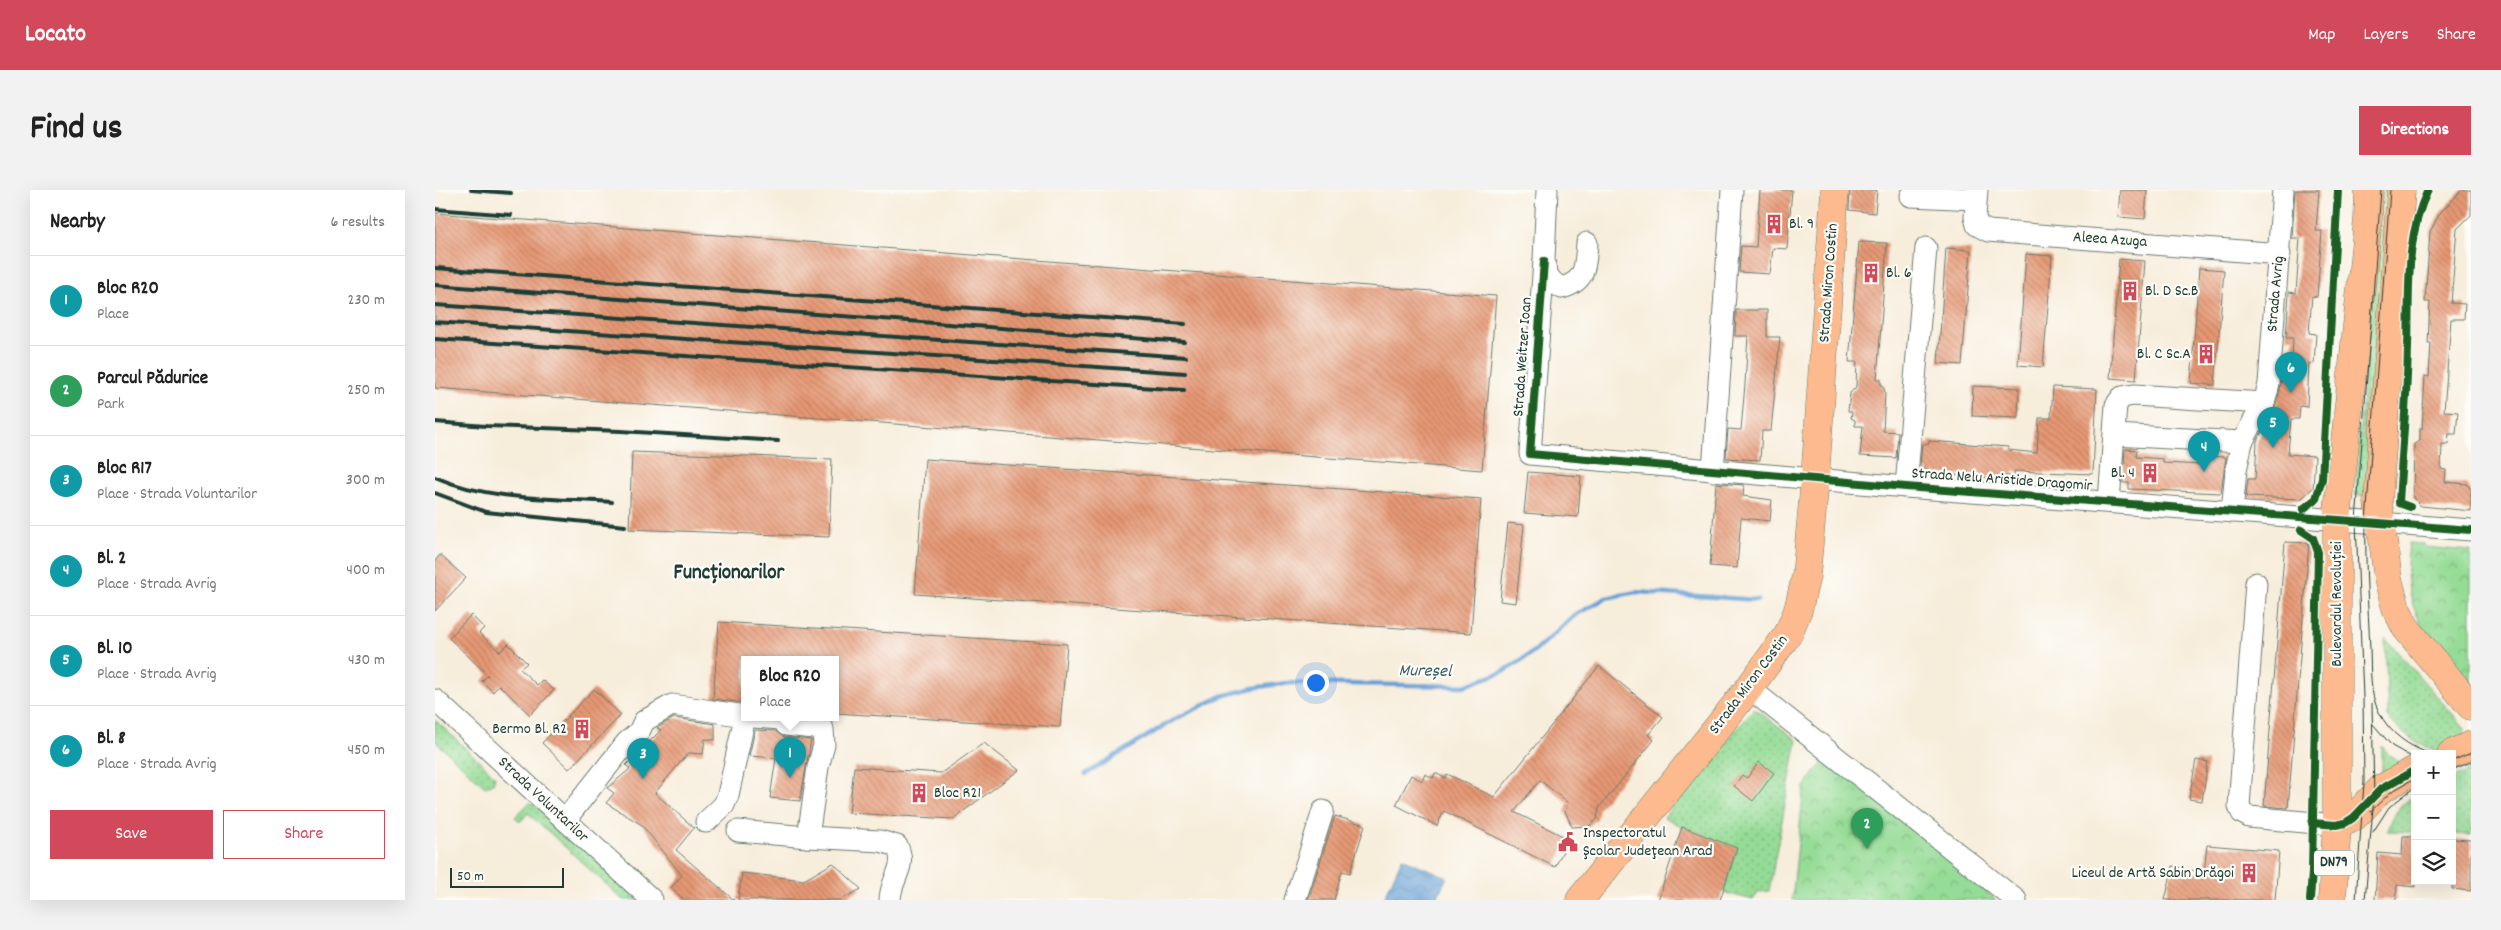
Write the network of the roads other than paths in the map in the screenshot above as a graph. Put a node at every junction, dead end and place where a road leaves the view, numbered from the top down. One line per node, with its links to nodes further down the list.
1 (1547, 190): 12 (street, Strada Weitzer Ioan)
2 (1732, 190): 17 (street)
3 (1835, 190): 18 (main road, Strada Miron Costin)
4 (2283, 190): 11 (street, Strada Avrig)
5 (2369, 190): 22 (main road, Bulevardul Revoluției)
6 (2401, 190): 23 (main road)
7 (1977, 194): 8 (street); 11 (street, Aleea Azuga)
8 (1911, 196)
9 (1587, 243): 12 (street, Strada Weitzer Ioan)
10 (1926, 248): 19 (street)
11 (2280, 254): 13 (street, Strada Avrig)
12 (1544, 261): 16 (street, Strada Weitzer Ioan)
13 (2264, 403): 14 (street); 15 (street, Strada Avrig)
14 (2115, 436): 15 (street); 20 (street)
15 (2242, 442): 21 (street, Strada Avrig)
16 (1531, 454): 17 (street, Strada Nelu Aristide Dragomir)
17 (1713, 471): 18 (street, Strada Nelu Aristide Dragomir)
18 (1815, 479): 19 (street, Strada Nelu Aristide Dragomir); 26 (main road, Strada Miron Costin)
19 (1906, 487): 20 (street, Strada Nelu Aristide Dragomir)
20 (2109, 502): 21 (street, Strada Nelu Aristide Dragomir)
21 (2232, 512): 22 (street, Strada Nelu Aristide Dragomir)
22 (2337, 520): 23 (street, Strada Nelu Aristide Dragomir); 38 (main road, Bulevardul Revoluției)
23 (2381, 523): 24 (street, Strada Nelu Aristide Dragomir); 28 (main road)
24 (2471, 530)
25 (2255, 583): 38 (street)
26 (1749, 688): 44 (main road, Strada Miron Costin); 45 (street)
27 (435, 700): 36 (street, Strada Voluntarilor)
28 (2471, 706)
29 (741, 715): 36 (street)
30 (744, 721): 37 (street)
31 (783, 721): 40 (street)
32 (2471, 745): 33 (main road)
33 (2456, 752)
34 (2411, 772): 38 (main road)
35 (1323, 811): 43 (street)
36 (565, 820): 41 (street, Strada Voluntarilor)
37 (706, 822)
38 (2337, 825): 46 (main road, Bulevardul Revoluției / DN79)
39 (739, 831): 40 (street)
40 (808, 837): 42 (street)
41 (651, 900)
42 (890, 900)
43 (1295, 900)
44 (1580, 900)
45 (2016, 900)
46 (2331, 900)

